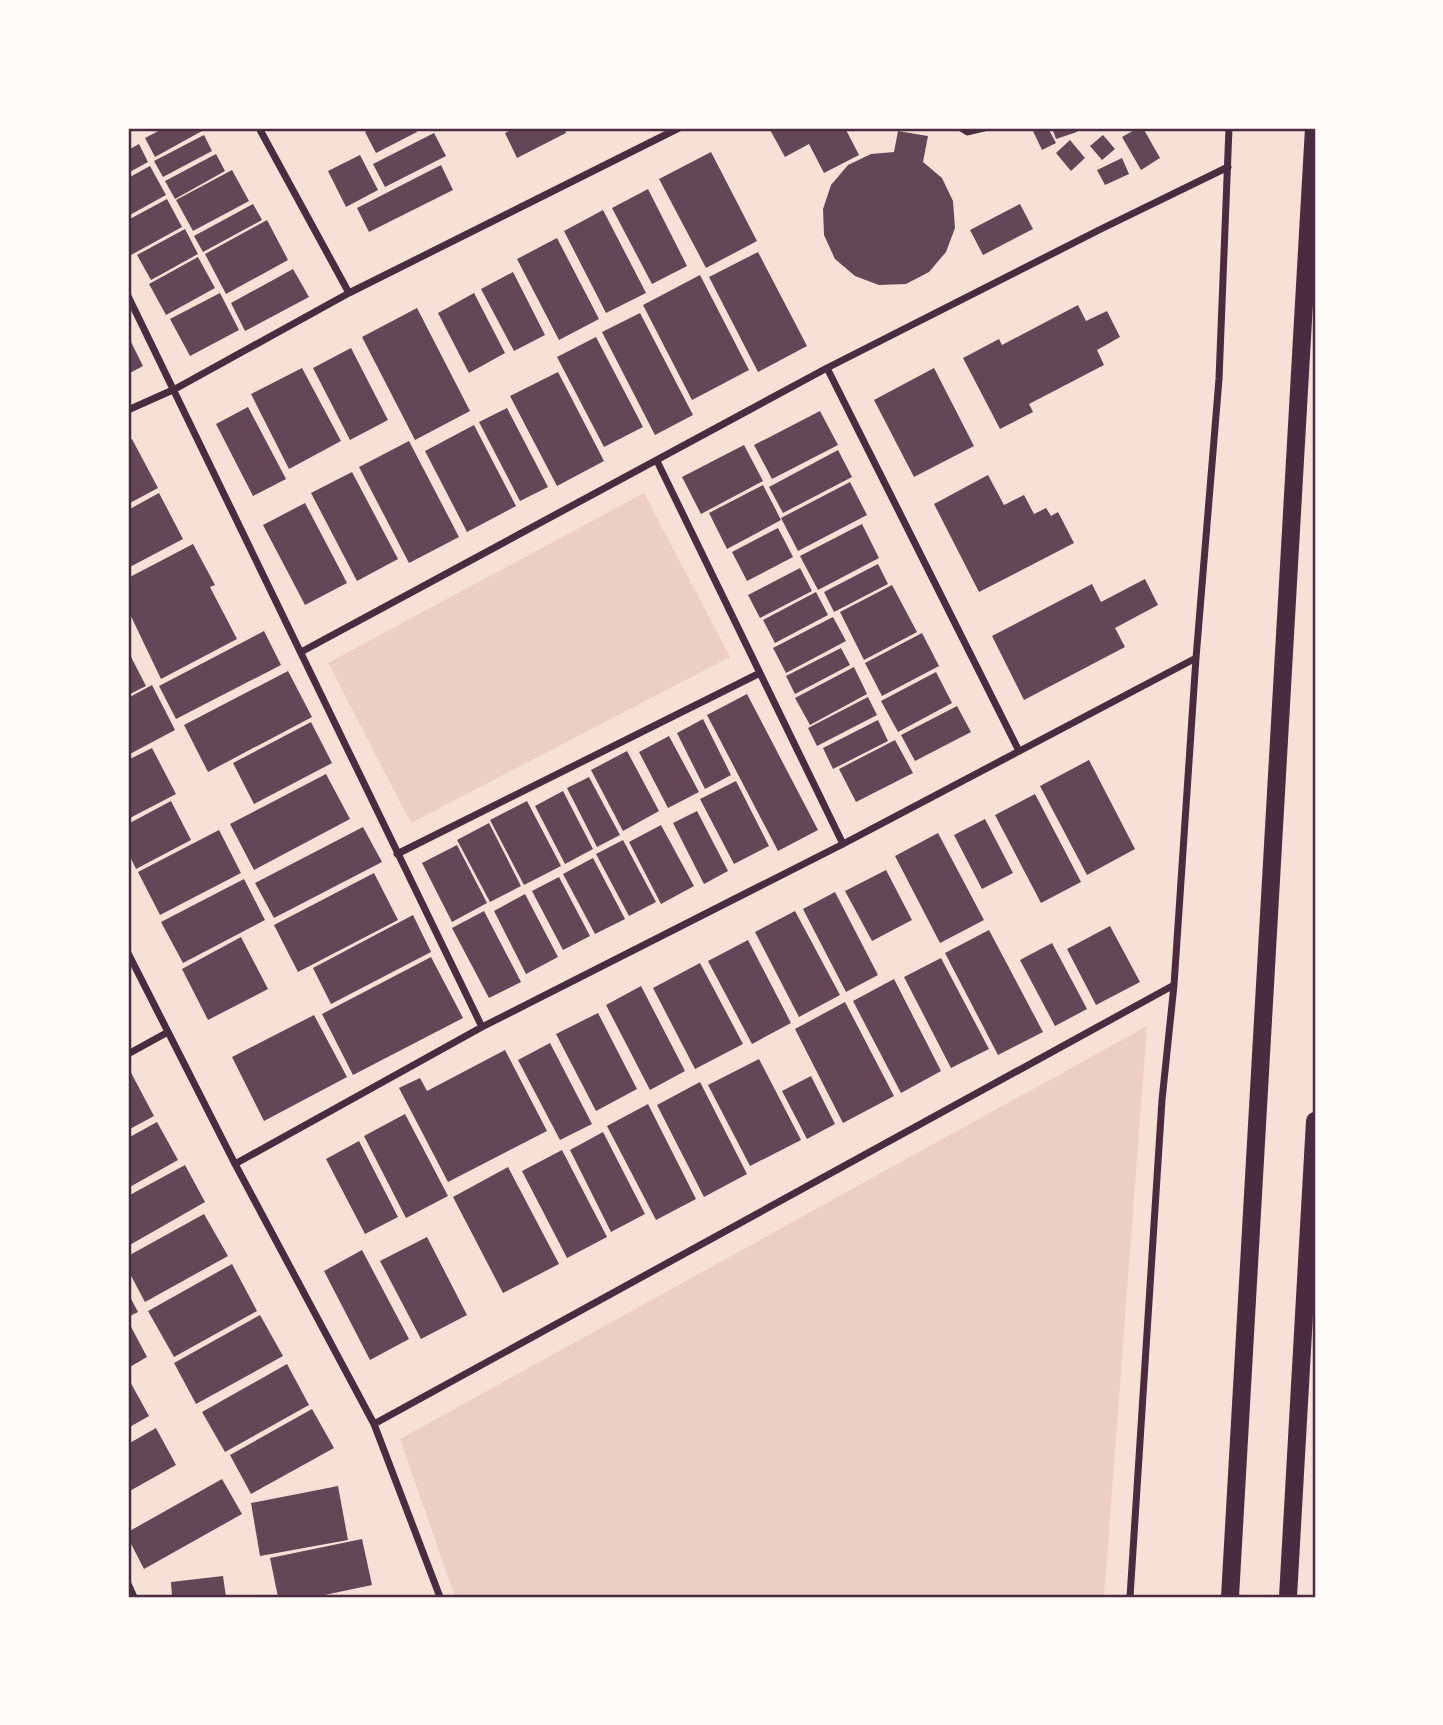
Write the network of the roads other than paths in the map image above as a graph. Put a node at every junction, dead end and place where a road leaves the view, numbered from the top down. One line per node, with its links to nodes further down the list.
1 (259, 128): 8 (street)
2 (679, 128): 8 (street)
3 (959, 128): 4 (lane)
4 (988, 128)
5 (1229, 128): 7 (street)
6 (1314, 128): 33 (main road)
7 (1228, 167): 10 (street); 15 (street)
8 (349, 293): 11 (street)
9 (128, 296): 11 (street)
10 (827, 368): 13 (street); 17 (street)
11 (174, 389): 12 (street); 14 (street)
12 (128, 410)
13 (657, 461): 14 (street); 16 (street)
14 (301, 652): 19 (street)
15 (1196, 657): 17 (street); 21 (street)
16 (760, 673): 18 (street); 19 (street)
17 (1019, 751): 18 (street)
18 (843, 844): 22 (street)
19 (397, 854): 22 (street)
20 (128, 953): 23 (street)
21 (1174, 985): 27 (street); 32 (street)
22 (482, 1027): 26 (street)
23 (168, 1032): 24 (street); 26 (street)
24 (128, 1054)
25 (1315, 1121): 34 (main road)
26 (235, 1164): 27 (street)
27 (374, 1424): 29 (street)
28 (128, 1584): 30 (street)
29 (440, 1596): 31 (street)
30 (134, 1597)
31 (430, 1597)
32 (1130, 1597)
33 (1230, 1597)
34 (1288, 1597)

